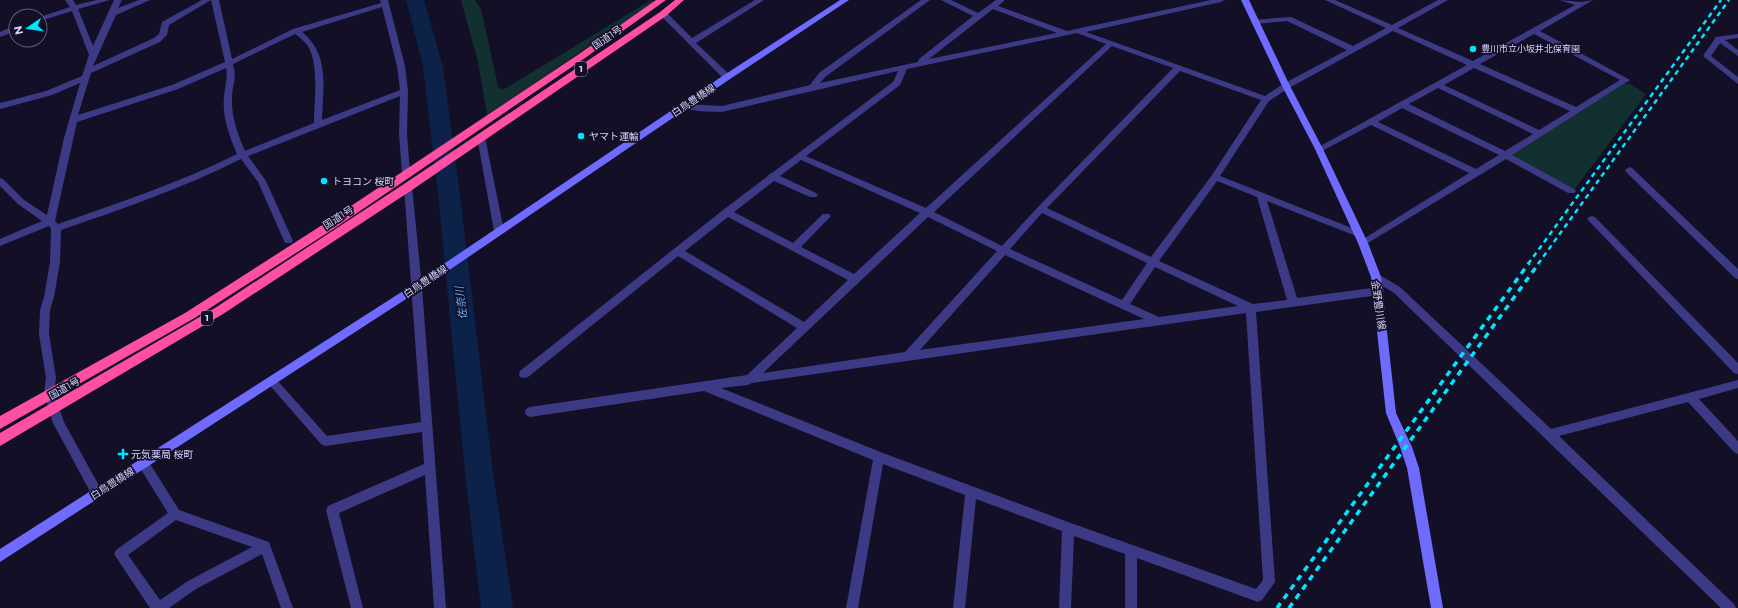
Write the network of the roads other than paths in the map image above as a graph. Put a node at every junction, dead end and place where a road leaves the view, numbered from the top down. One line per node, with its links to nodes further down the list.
1 (69, 0): 22 (street)
2 (106, 0): 22 (street)
3 (118, 0): 23 (street)
4 (146, 0): 23 (street)
5 (207, 0): 45 (street)
6 (215, 0): 41 (street)
7 (662, 0): 60 (highway, 国道1号 / 1)
8 (680, 0): 24 (highway, 国道1号 / 1)
9 (760, 0): 35 (street)
10 (845, 0): 46 (main road, 白鳥豊橋線)
11 (926, 0): 50 (street)
12 (945, 0): 26 (street)
13 (1001, 0): 21 (street)
14 (1221, 0): 30 (street)
15 (1245, 0): 27 (main road, 金野豊川線)
16 (1329, 0): 28 (street)
17 (1444, 0): 28 (street)
18 (1563, 0): 20 (street)
19 (385, 2): 29 (street); 51 (street)
20 (1586, 2): 31 (street)
21 (992, 6): 26 (street); 32 (street)
22 (74, 8): 25 (street); 39 (street)
23 (113, 13): 39 (street)
24 (663, 14): 35 (street); 60 (highway, 国道1号 / 1)
25 (48, 16)
26 (978, 16): 40 (street)
27 (1255, 22): 37 (street); 49 (main road, 金野豊川線)
28 (1393, 28): 37 (street); 42 (street)
29 (296, 30): 41 (street); 59 (street)
30 (1079, 31): 32 (street); 36 (street)
31 (1534, 31): 42 (street); 56 (street)
32 (1066, 33): 40 (street)
33 (1738, 36): 34 (street)
34 (1719, 39): 38 (street); 47 (street)
35 (692, 42): 46 (street)
36 (1111, 43): 43 (street); 78 (street)
37 (1354, 50): 49 (street)
38 (1738, 54)
39 (93, 55): 45 (street)
40 (920, 63): 44 (street)
41 (228, 64): 57 (street); 64 (street)
42 (1474, 65): 48 (street); 56 (street)
43 (1179, 66): 52 (street); 76 (street)
44 (903, 68): 50 (street); 65 (street)
45 (87, 75): 54 (street); 57 (street)
46 (728, 77): 55 (main road, 白鳥豊橋線)
47 (1738, 81)
48 (1438, 85): 53 (street); 61 (street)
49 (1286, 86): 52 (street); 62 (main road, 金野豊川線)
50 (813, 87): 55 (street)
51 (404, 91): 59 (street); 68 (street)
52 (1266, 99): 70 (street)
53 (1403, 105): 58 (street); 63 (street)
54 (0, 106)
55 (685, 106): 82 (main road, 白鳥豊橋線)
56 (1576, 110): 61 (street)
57 (73, 120): 81 (street)
58 (1371, 122): 62 (street); 67 (street)
59 (318, 124): 64 (street)
60 (478, 132): 68 (highway, 国道1号 / 1); 72 (highway, 国道1号 / 1); 82 (street)
61 (1539, 133): 63 (street)
62 (1319, 149): 83 (main road, 金野豊川線)
63 (1504, 154): 67 (street); 73 (street)
64 (242, 155): 81 (street); 84 (street)
65 (799, 156): 69 (street); 78 (street)
66 (1629, 170): 90 (street)
67 (1476, 173): 83 (street)
68 (406, 174): 107 (highway, 国道1号 / 1)
69 (772, 176): 74 (street); 77 (street)
70 (1215, 177): 75 (street); 89 (street)
71 (0, 181): 81 (street)
72 (408, 187): 93 (street); 109 (highway, 国道1号 / 1)
73 (1571, 191)
74 (813, 195)
75 (1261, 195): 83 (street); 95 (street)
76 (1041, 209): 87 (street); 89 (street)
77 (726, 212): 86 (street); 88 (street)
78 (928, 213): 87 (street); 92 (street)
79 (826, 216): 86 (street)
80 (1592, 219): 101 (street)
81 (53, 225): 85 (street); 107 (street)
82 (498, 231): 93 (main road, 白鳥豊橋線)
83 (1361, 239): 91 (main road, 金野豊川線)
84 (288, 240)
85 (0, 243)
86 (794, 248): 92 (street)
87 (1003, 250): 96 (street); 100 (street)
88 (676, 251): 99 (street); 102 (street)
89 (1153, 262): 96 (street); 97 (street)
90 (1738, 275)
91 (1376, 277): 94 (main road, 金野豊川線); 113 (street)
92 (855, 279): 99 (street)
93 (417, 286): 103 (main road, 白鳥豊橋線); 112 (street)
94 (1379, 290): 95 (street); 133 (main road, 金野豊川線)
95 (1293, 302): 97 (street)
96 (1123, 306): 98 (street)
97 (1251, 308): 98 (street); 124 (street)
98 (1157, 321): 100 (street)
99 (804, 328): 104 (street)
100 (908, 356): 104 (street)
101 (1738, 370)
102 (524, 374)
103 (271, 381): 112 (street); 117 (main road, 白鳥豊橋線)
104 (748, 381): 106 (street)
105 (1738, 384): 108 (street)
106 (707, 387): 110 (street); 116 (street)
107 (49, 394): 109 (street); 111 (highway, 国道1号 / 1)
108 (1690, 398): 113 (street); 115 (street)
109 (54, 408): 114 (highway, 国道1号 / 1); 120 (street)
110 (530, 412)
111 (0, 423)
112 (427, 426): 118 (street)
113 (1549, 434): 134 (street)
114 (0, 440)
115 (1738, 449)
116 (878, 457): 119 (street); 129 (street)
117 (144, 463): 120 (main road, 白鳥豊橋線); 121 (street)
118 (430, 467): 127 (street); 128 (street)
119 (971, 492): 122 (street); 130 (street)
120 (97, 493): 125 (main road, 白鳥豊橋線)
121 (175, 514): 123 (street); 123 (street)
122 (1068, 528): 124 (street); 131 (street)
123 (265, 546): 126 (street)
124 (1130, 550): 132 (street)
125 (0, 556)
126 (287, 608)
127 (357, 608)
128 (440, 608)
129 (855, 608)
130 (959, 608)
131 (1065, 608)
132 (1131, 608)
133 (1437, 608)
134 (1730, 608)

